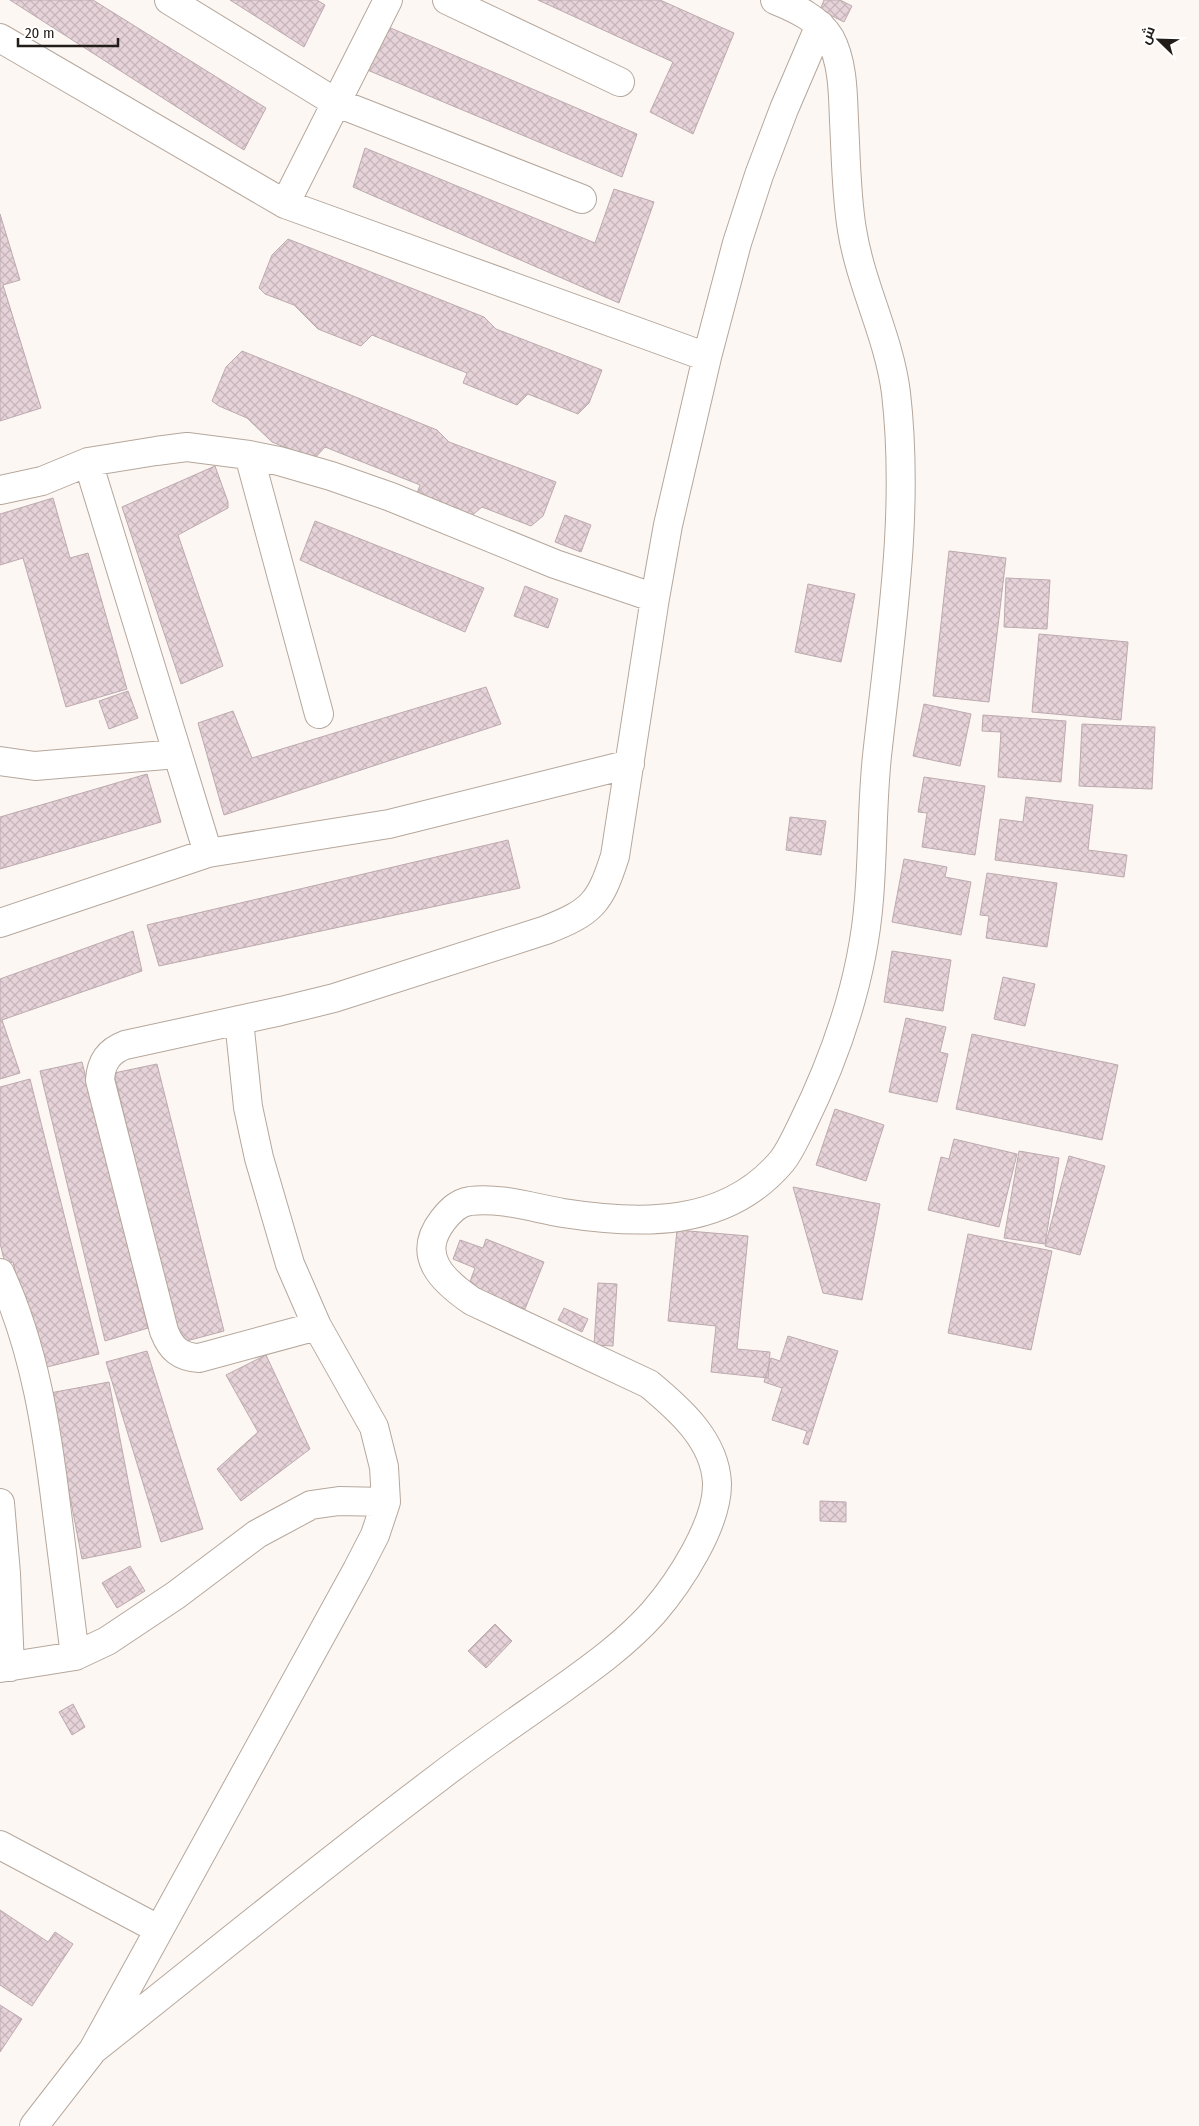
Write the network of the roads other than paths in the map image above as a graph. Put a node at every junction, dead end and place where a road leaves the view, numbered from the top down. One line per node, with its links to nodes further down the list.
1 (169, 0): 8 (street)
2 (388, 0): 8 (street)
3 (448, 0): 7 (street)
4 (775, 0): 5 (street)
5 (820, 25): 11 (street); 31 (street)
6 (0, 38): 10 (street)
7 (620, 82)
8 (335, 102): 9 (street); 10 (street)
9 (582, 199)
10 (284, 204): 11 (street)
11 (707, 357): 15 (street)
12 (249, 455): 13 (street); 15 (street); 16 (street)
13 (88, 462): 14 (street); 17 (street)
14 (0, 490)
15 (655, 598): 19 (street)
16 (319, 714)
17 (177, 754): 18 (street); 20 (street)
18 (0, 761)
19 (630, 764): 20 (street); 22 (street)
20 (208, 853): 21 (street)
21 (0, 923)
22 (239, 1020): 24 (street); 24 (street)
23 (0, 1273): 27 (street)
24 (317, 1326): 25 (street)
25 (386, 1502): 27 (street); 30 (street)
26 (0, 1503): 28 (street)
27 (74, 1656): 28 (street)
28 (5, 1667)
29 (0, 1845): 30 (street)
30 (158, 1929): 31 (street)
31 (93, 2050): 32 (street)
32 (34, 2126)

